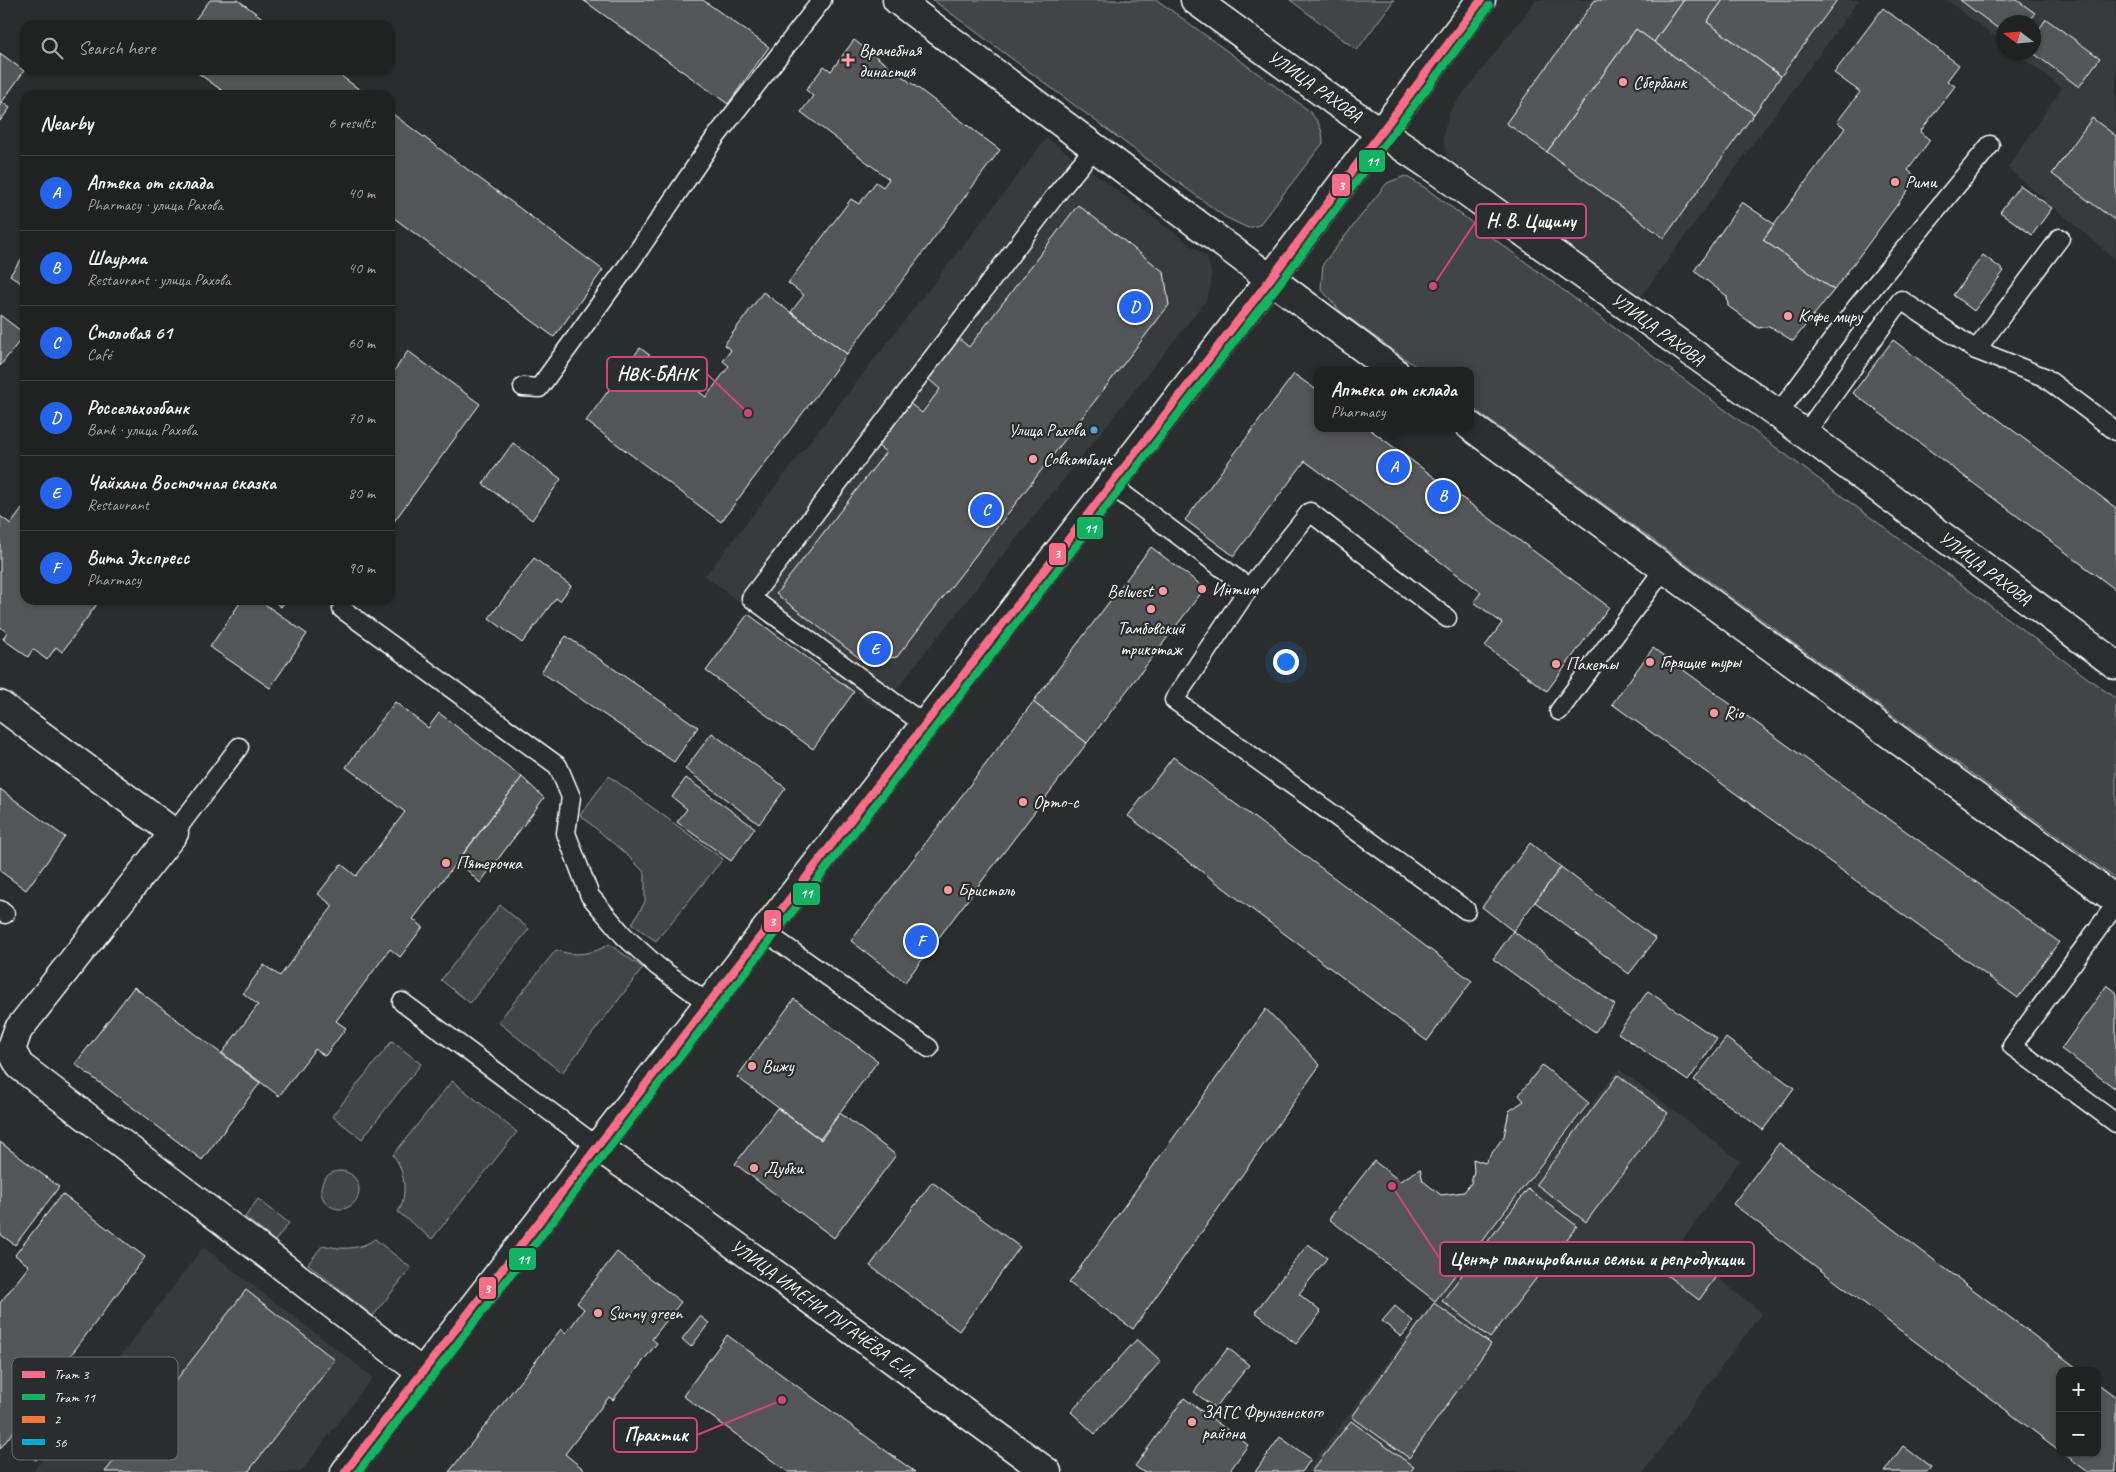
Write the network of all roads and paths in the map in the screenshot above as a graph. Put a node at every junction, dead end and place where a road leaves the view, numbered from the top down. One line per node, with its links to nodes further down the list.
1 (822, 0): 12 (lane)
2 (897, 0): 7 (street)
3 (1195, 0): 5 (street, УЛИЦА РАХОВА)
4 (1481, 0): 5 (street)
5 (1380, 132): 9 (street); 13 (street, УЛИЦА РАХОВА)
6 (1990, 145): 13 (lane)
7 (1095, 147): 9 (street); 25 (lane)
8 (2060, 238): 10 (lane)
9 (1271, 278): 11 (street); 17 (street)
10 (1976, 350): 15 (lane); 16 (lane)
11 (1389, 367)
12 (523, 387)
13 (1778, 414): 16 (street, УЛИЦА РАХОВА)
14 (1474, 429): 18 (street)
15 (2116, 431)
16 (1805, 434): 22 (street, УЛИЦА РАХОВА)
17 (1111, 485): 19 (lane); 25 (street)
18 (1664, 569): 24 (lane); 28 (street)
19 (1249, 588): 21 (lane); 30 (lane)
20 (342, 608): 33 (lane)
21 (1447, 618)
22 (2116, 665)
23 (0, 705): 27 (street)
24 (1559, 711)
25 (925, 725): 31 (street)
26 (239, 747): 27 (lane)
27 (174, 833): 37 (street)
28 (2116, 900)
29 (2116, 904): 35 (lane)
30 (1466, 910)
31 (765, 932): 33 (street); 34 (lane)
32 (402, 1002): 36 (lane)
33 (709, 1004): 36 (street)
34 (929, 1048)
35 (2116, 1123)
36 (598, 1147): 37 (street); 39 (street, УЛИЦА ИМЕНИ ПУГАЧЁВА Е.И.)
37 (421, 1372): 38 (street)
38 (345, 1472)
39 (1047, 1472)

